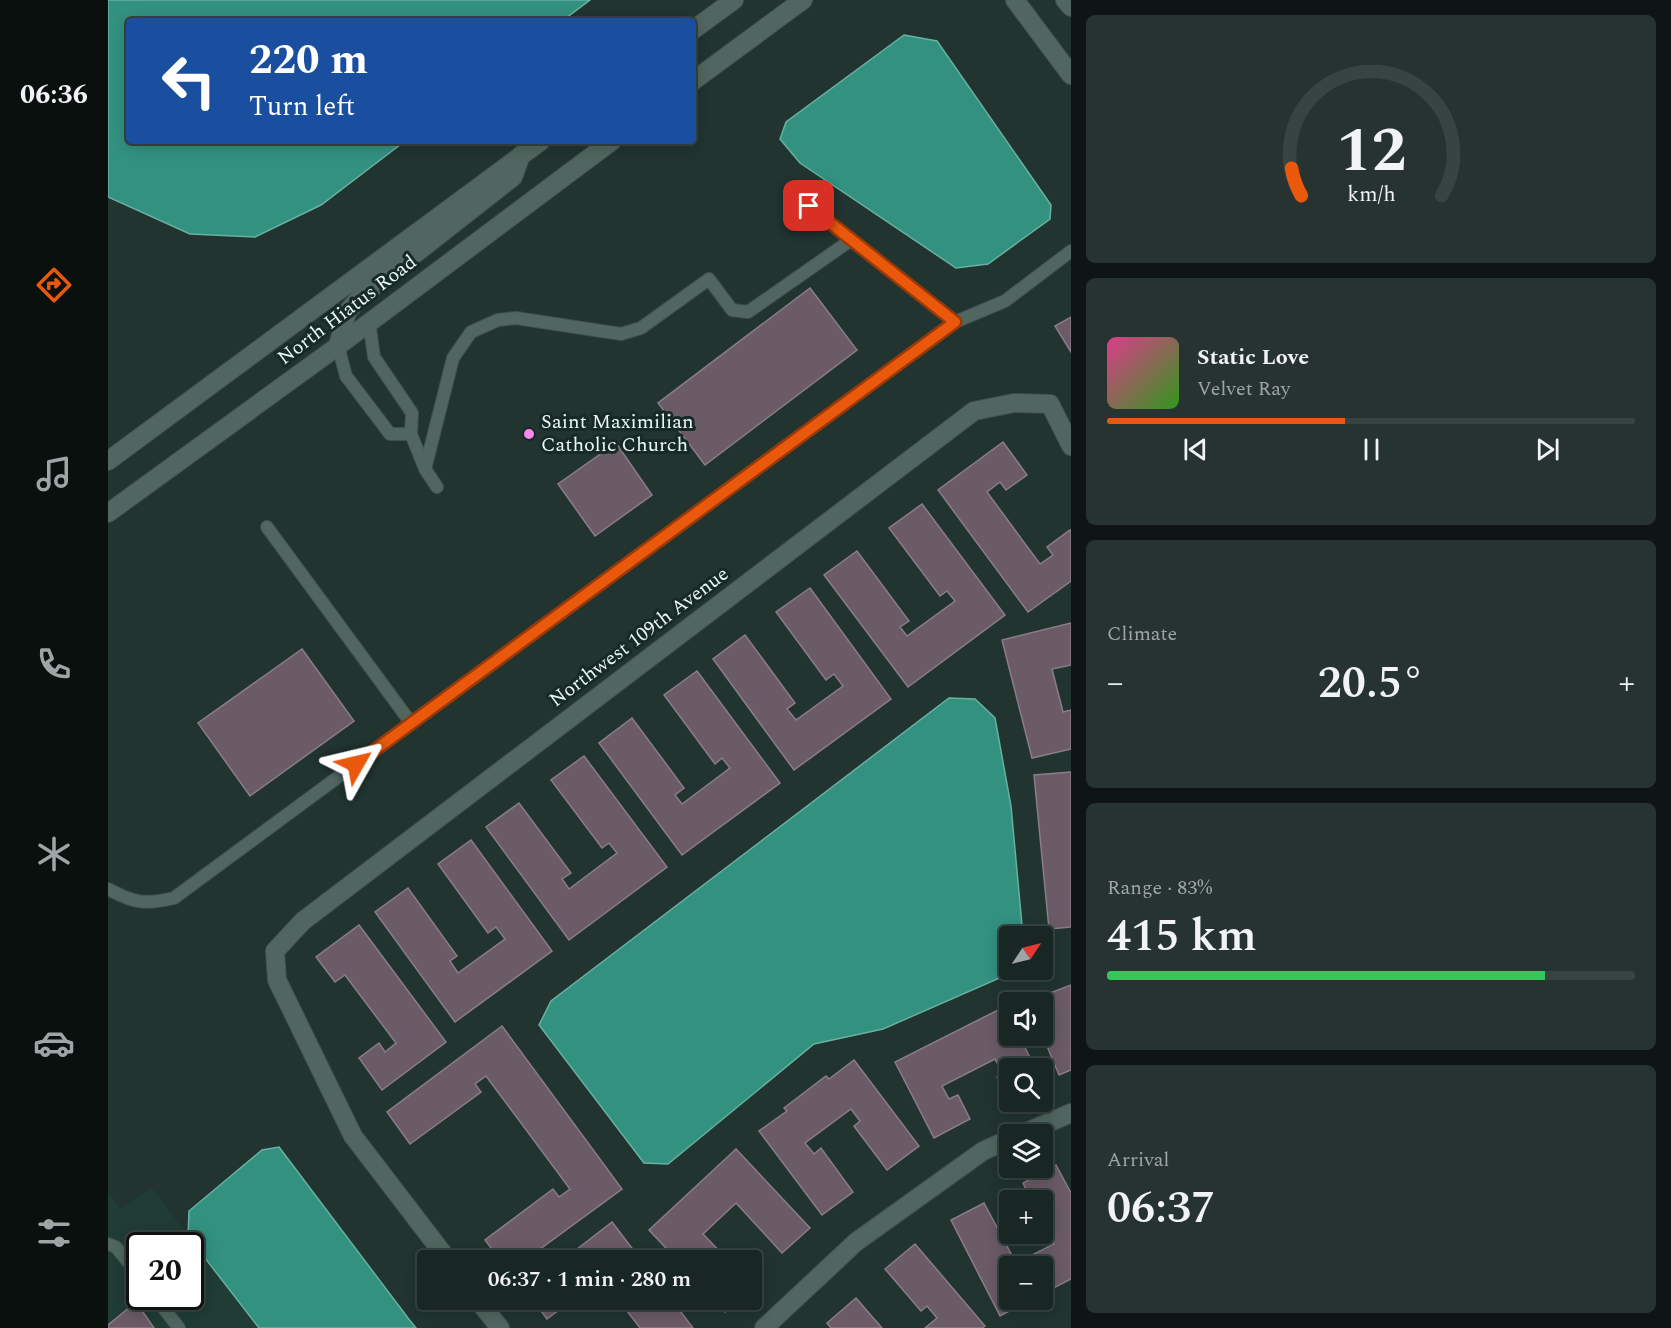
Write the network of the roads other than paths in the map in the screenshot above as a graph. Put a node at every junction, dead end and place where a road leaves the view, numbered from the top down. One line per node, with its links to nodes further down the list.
1 (734, 0): 6 (street)
2 (803, 0): 8 (street)
3 (1015, 0): 7 (street)
4 (1065, 0): 5 (street)
5 (1071, 7)
6 (696, 28)
7 (1071, 75)
8 (696, 79)
9 (537, 144): 11 (street, North Hiatus Road)
10 (608, 144): 15 (street, North Hiatus Road)
11 (521, 155): 17 (street); 20 (street, North Hiatus Road)
12 (809, 206): 13 (lane)
13 (851, 240): 16 (lane); 21 (lane)
14 (1071, 251): 16 (lane)
15 (369, 321): 17 (street, North Hiatus Road); 18 (lane)
16 (955, 322): 25 (lane)
17 (338, 346): 18 (lane); 23 (street, North Hiatus Road)
18 (411, 434): 21 (lane)
19 (1071, 446): 31 (street, Northwest 109th Avenue)
20 (108, 461)
21 (425, 469): 22 (lane)
22 (437, 487)
23 (108, 513)
24 (267, 527): 25 (lane)
25 (411, 723): 26 (lane)
26 (108, 889)
27 (1071, 1113): 28 (street)
28 (1045, 1124)
29 (999, 1144): 37 (street)
30 (108, 1244): 32 (lane)
31 (440, 1250)
32 (126, 1260)
33 (165, 1310): 35 (lane)
34 (486, 1310): 36 (street)
35 (179, 1328)
36 (500, 1328)
37 (764, 1328)

